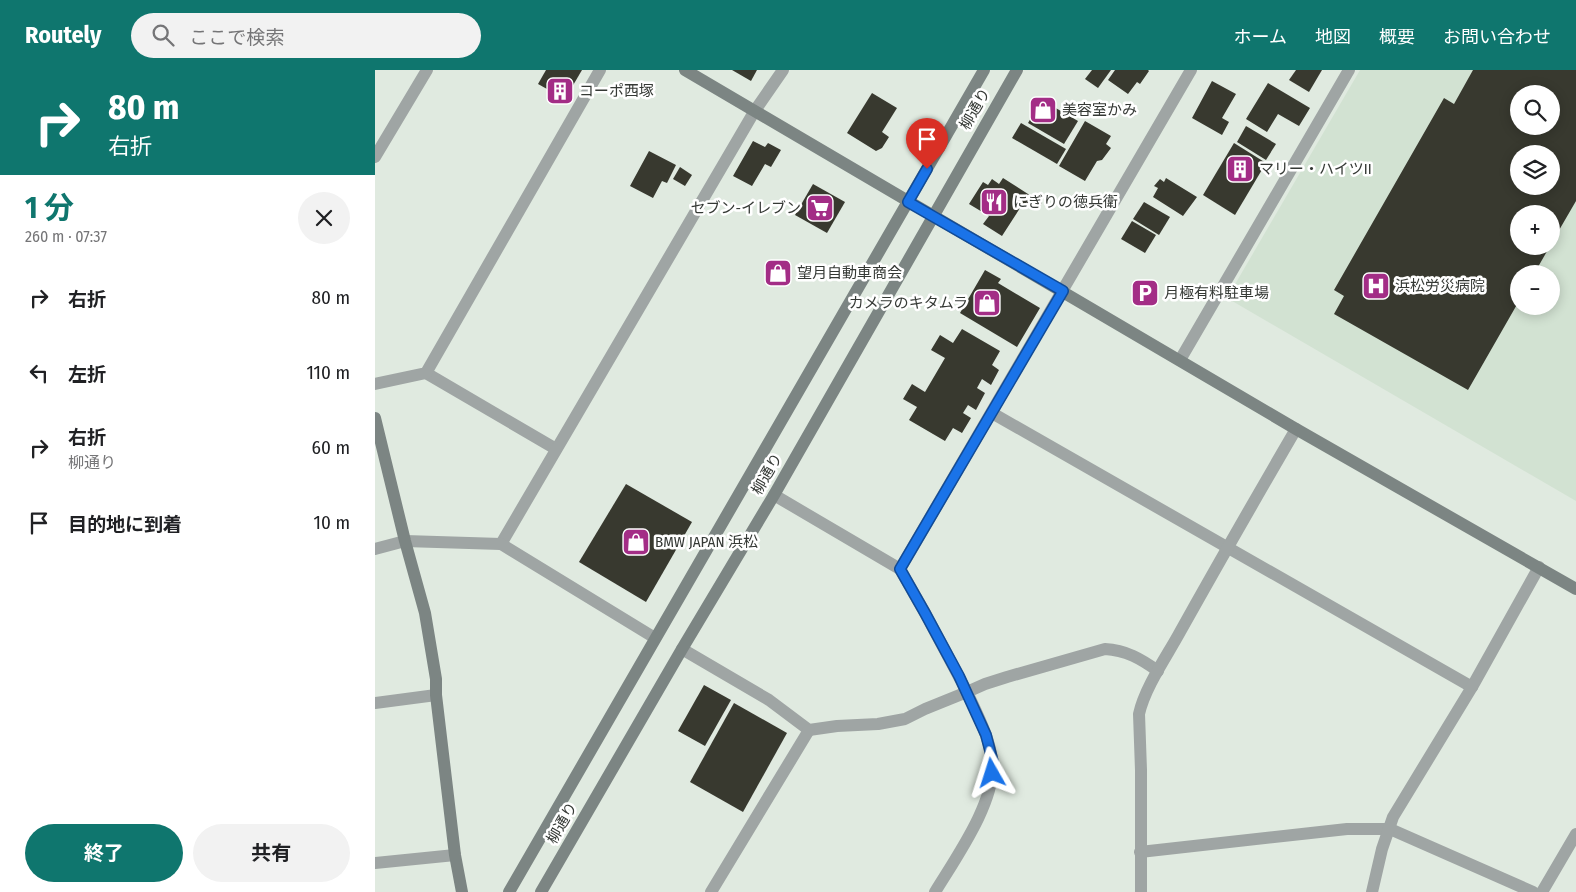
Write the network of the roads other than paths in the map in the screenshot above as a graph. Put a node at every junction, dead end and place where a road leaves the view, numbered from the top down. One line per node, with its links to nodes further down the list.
1 (427, 70): 10 (street)
2 (600, 70): 15 (street)
3 (685, 70): 9 (street)
4 (783, 70): 9 (street)
5 (984, 70): 11 (street, 柳通り)
6 (1017, 70): 12 (street, 柳通り)
7 (1191, 70): 13 (street)
8 (1349, 70): 14 (street)
9 (753, 112): 11 (street); 20 (street)
10 (375, 157)
11 (908, 202): 12 (street); 29 (street, 柳通り)
12 (933, 216): 13 (street); 21 (street, 柳通り)
13 (1063, 291): 14 (street); 17 (street)
14 (1180, 360): 19 (street)
15 (426, 373): 16 (street); 20 (street)
16 (375, 384)
17 (992, 413): 24 (street); 27 (street)
18 (375, 418): 22 (street)
19 (1296, 429): 24 (street); 26 (street)
20 (556, 449): 23 (street)
21 (774, 495): 27 (street); 30 (street, 柳通り)
22 (405, 541): 23 (street); 25 (street); 34 (street)
23 (501, 544): 29 (street)
24 (1226, 548): 31 (street); 32 (street)
25 (375, 549)
26 (1539, 567): 28 (street); 32 (street)
27 (900, 569): 33 (street)
28 (1576, 589)
29 (655, 638): 43 (street, 柳通り)
30 (682, 649): 36 (street); 44 (street, 柳通り)
31 (1158, 671): 33 (street); 39 (street)
32 (1472, 687): 37 (street)
33 (967, 692): 36 (street); 46 (street)
34 (436, 695): 35 (street); 40 (street)
35 (375, 703)
36 (809, 730): 45 (street)
37 (1390, 829): 39 (street); 48 (street); 49 (street)
38 (1576, 834): 50 (street)
39 (1141, 852): 47 (street)
40 (455, 855): 41 (street); 42 (street)
41 (375, 863)
42 (463, 892)
43 (509, 892)
44 (541, 892)
45 (711, 892)
46 (935, 892)
47 (1141, 892)
48 (1372, 892)
49 (1533, 892)
50 (1542, 892)

